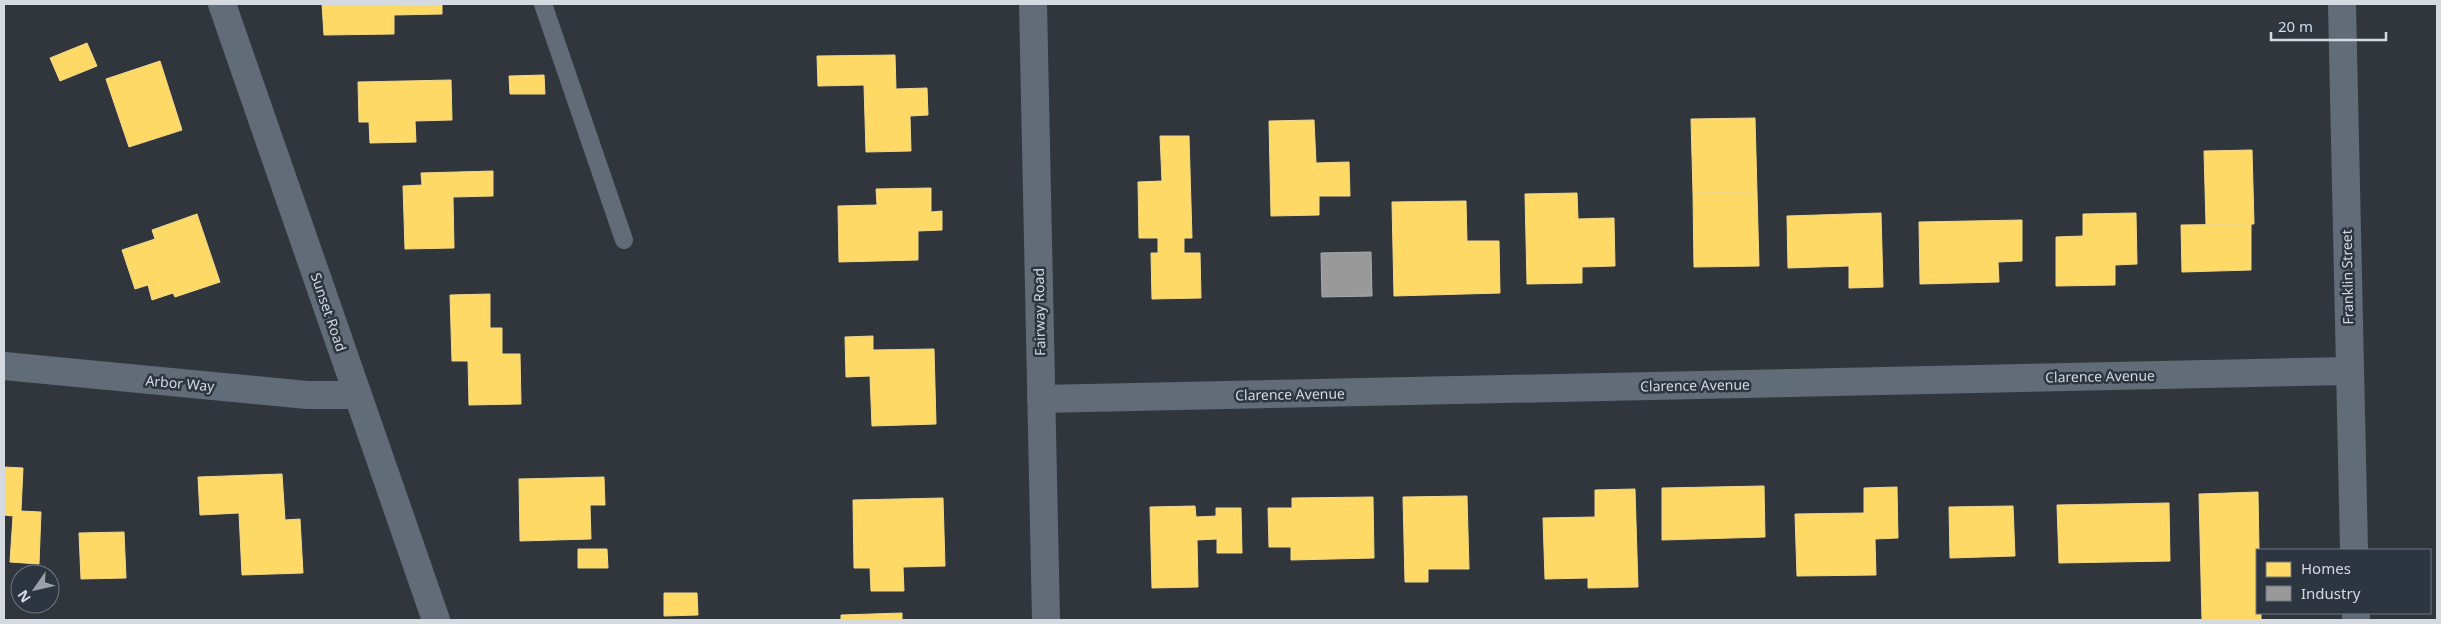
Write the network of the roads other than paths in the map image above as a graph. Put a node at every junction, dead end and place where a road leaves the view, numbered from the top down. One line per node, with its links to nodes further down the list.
1 (222, 4): 8 (street, Sunset Road)
2 (543, 4): 5 (lane)
3 (1033, 4): 9 (street, Fairway Road)
4 (2342, 4): 7 (street, Franklin Street)
5 (624, 240)
6 (4, 366): 8 (street, Arbor Way)
7 (2349, 371): 9 (street, Clarence Avenue); 10 (street, Franklin Street)
8 (358, 395): 11 (street, Sunset Road)
9 (1041, 399): 12 (street, Fairway Road)
10 (2354, 549)
11 (436, 620)
12 (1046, 620)

